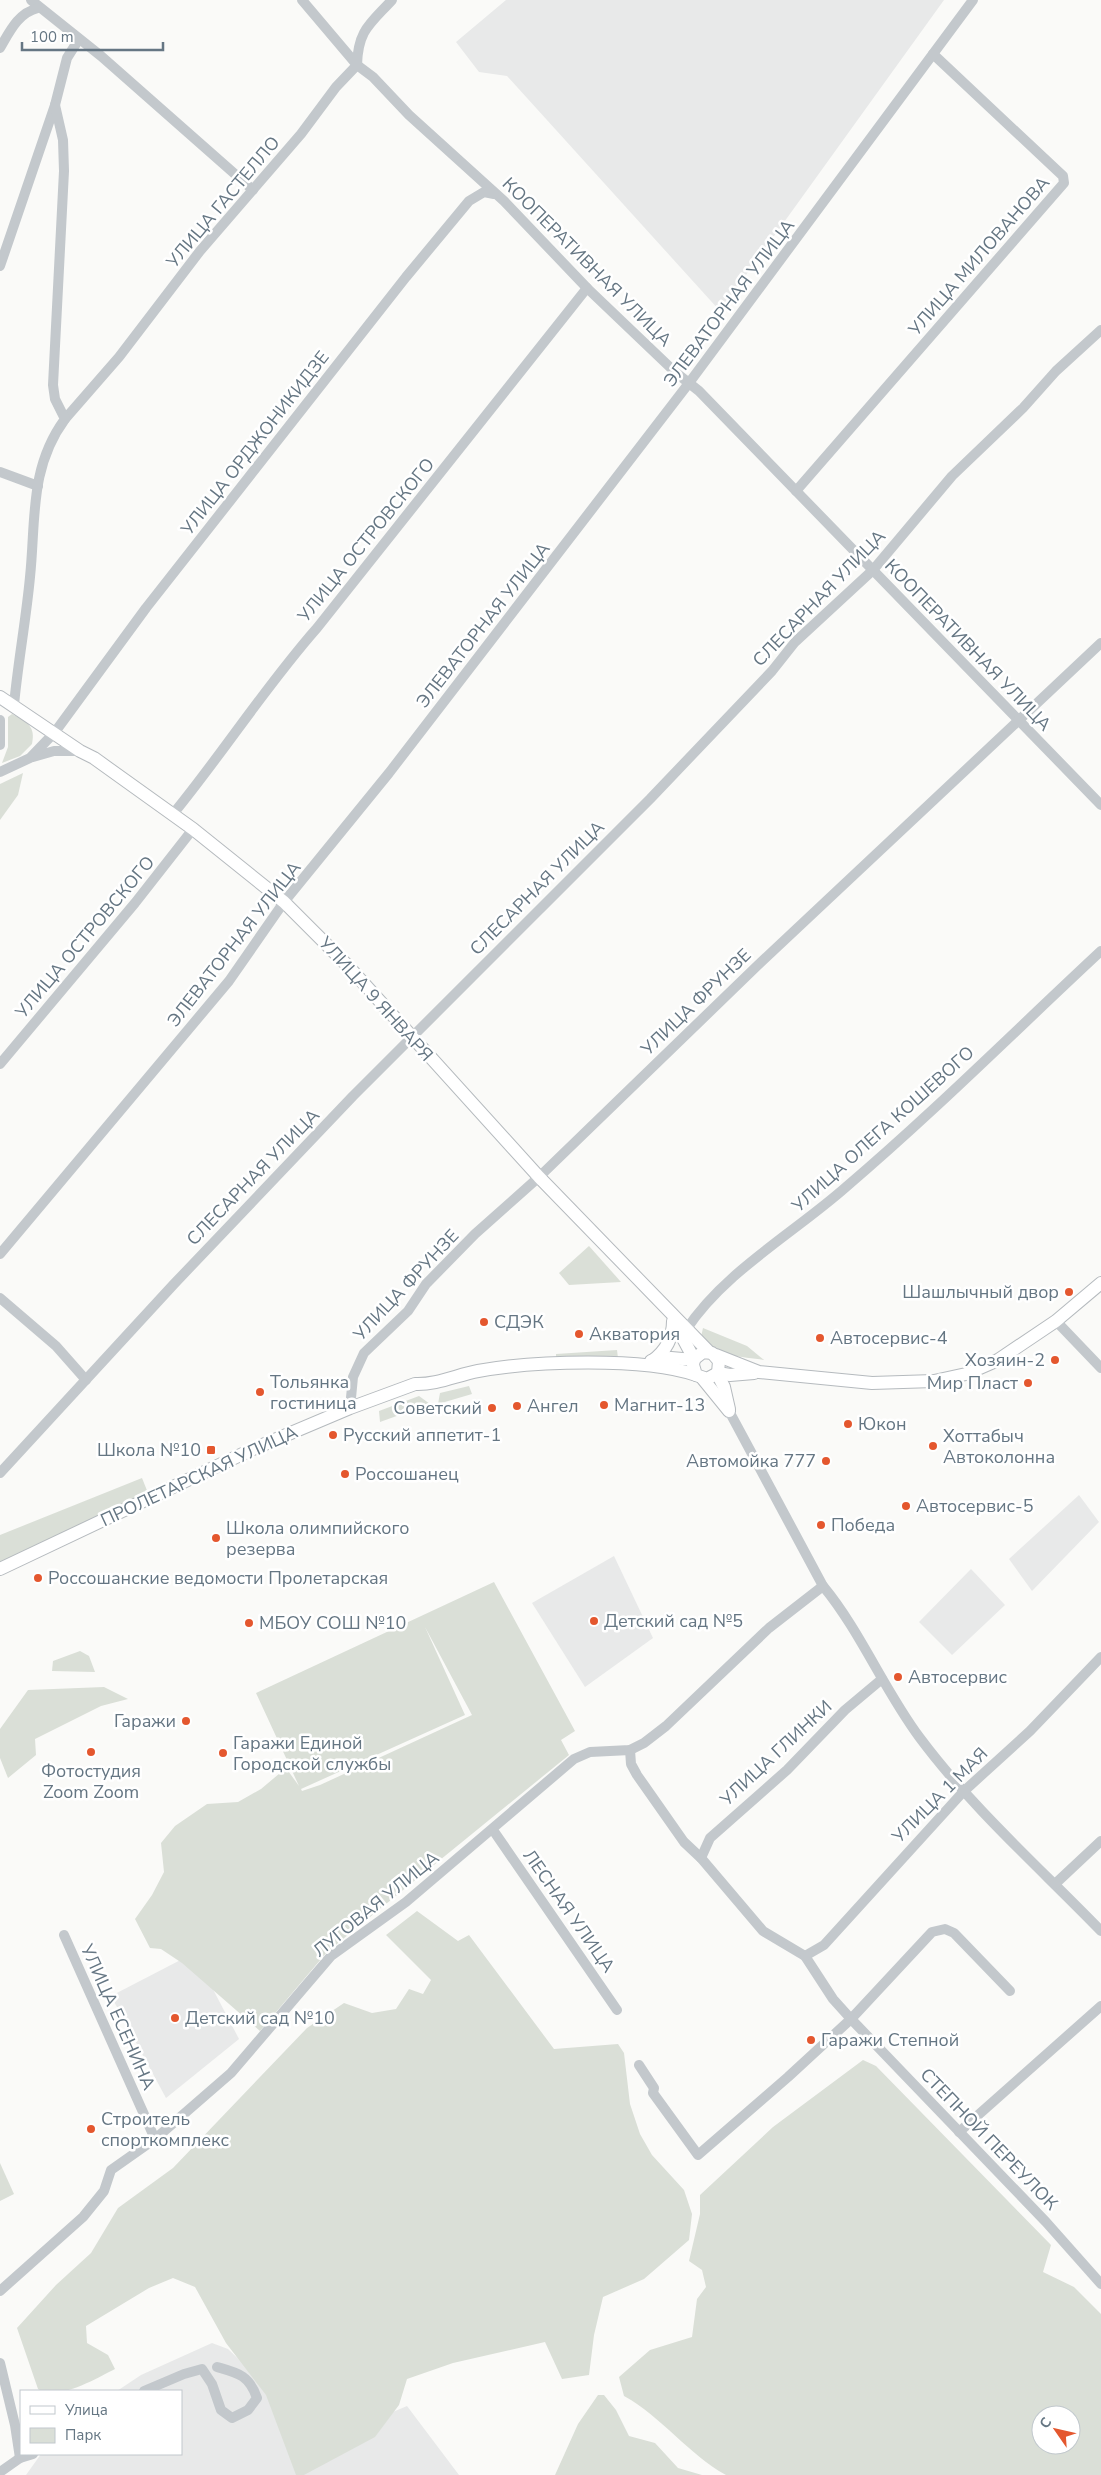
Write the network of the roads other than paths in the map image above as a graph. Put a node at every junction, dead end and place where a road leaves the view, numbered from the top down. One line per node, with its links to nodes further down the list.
1 (302, 0): 8 (street, КООПЕРАТИВНАЯ УЛИЦА)
2 (392, 0): 8 (street)
3 (973, 0): 7 (street, ЭЛЕВАТОРНАЯ УЛИЦА)
4 (35, 4): 5 (street); 6 (street)
5 (79, 39): 9 (street); 10 (street)
6 (0, 48)
7 (933, 54): 15 (street, ЭЛЕВАТОРНАЯ УЛИЦА); 19 (street, УЛИЦА МИЛОВАНОВА)
8 (357, 64): 10 (street, УЛИЦА ГАСТЕЛЛО); 11 (street, КООПЕРАТИВНАЯ УЛИЦА)
9 (56, 105): 12 (street); 16 (street)
10 (253, 190): 16 (street, УЛИЦА ГАСТЕЛЛО)
11 (494, 194): 13 (street, КООПЕРАТИВНАЯ УЛИЦА); 26 (street, УЛИЦА ОРДЖОНИКИДЗЕ)
12 (0, 266)
13 (587, 288): 15 (street, КООПЕРАТИВНАЯ УЛИЦА); 32 (street, УЛИЦА ОСТРОВСКОГО)
14 (1101, 330): 20 (street, СЛЕСАРНАЯ УЛИЦА)
15 (690, 383): 19 (street, КООПЕРАТИВНАЯ УЛИЦА); 34 (street, ЭЛЕВАТОРНАЯ УЛИЦА)
16 (65, 419): 18 (street, УЛИЦА ГАСТЕЛЛО)
17 (0, 472): 18 (street)
18 (38, 486): 23 (street, УЛИЦА ГАСТЕЛЛО)
19 (796, 491): 20 (street, КООПЕРАТИВНАЯ УЛИЦА)
20 (873, 570): 24 (street, КООПЕРАТИВНАЯ УЛИЦА); 36 (street, СЛЕСАРНАЯ УЛИЦА)
21 (1101, 643): 24 (street, УЛИЦА ФРУНЗЕ)
22 (0, 697): 23 (main road, УЛИЦА 9 ЯНВАРЯ)
23 (14, 705): 26 (main road, УЛИЦА 9 ЯНВАРЯ)
24 (1018, 719): 31 (street, КООПЕРАТИВНАЯ УЛИЦА); 38 (street, УЛИЦА ФРУНЗЕ)
25 (0, 720): 27 (street)
26 (55, 732): 28 (main road, УЛИЦА 9 ЯНВАРЯ); 29 (street, УЛИЦА ОРДЖОНИКИДЗЕ)
27 (0, 745)
28 (80, 751): 29 (street); 32 (main road, УЛИЦА 9 ЯНВАРЯ)
29 (30, 758): 30 (street)
30 (0, 772)
31 (1101, 805)
32 (173, 814): 33 (main road, УЛИЦА 9 ЯНВАРЯ)
33 (193, 829): 34 (main road, УЛИЦА 9 ЯНВАРЯ); 37 (street, УЛИЦА ОСТРОВСКОГО)
34 (284, 902): 36 (main road, УЛИЦА 9 ЯНВАРЯ); 39 (street, ЭЛЕВАТОРНАЯ УЛИЦА)
35 (1101, 951): 44 (street, УЛИЦА ОЛЕГА КОШЕВОГО)
36 (411, 1038): 38 (main road, УЛИЦА 9 ЯНВАРЯ); 53 (street, СЛЕСАРНАЯ УЛИЦА)
37 (0, 1064)
38 (539, 1177): 42 (main road, УЛИЦА 9 ЯНВАРЯ); 54 (street, УЛИЦА ФРУНЗЕ)
39 (0, 1254)
40 (1101, 1283): 43 (main road)
41 (0, 1298): 53 (street)
42 (669, 1315): 44 (main road, УЛИЦА 9 ЯНВАРЯ); 46 (main road); 47 (main road)
43 (1056, 1321): 49 (street); 50 (main road)
44 (686, 1330): 45 (main road, УЛИЦА 9 ЯНВАРЯ)
45 (712, 1354): 46 (main road); 50 (main road); 51 (main road)
46 (694, 1359): 47 (main road); 52 (main road)
47 (652, 1361): 48 (main road)
48 (636, 1363): 52 (main road, ПРОЛЕТАРСКАЯ УЛИЦА); 54 (main road, ПРОЛЕТАРСКАЯ УЛИЦА)
49 (1101, 1368)
50 (759, 1372): 51 (main road)
51 (718, 1373): 52 (main road); 55 (main road)
52 (700, 1377): 55 (main road)
53 (86, 1380): 56 (street, СЛЕСАРНАЯ УЛИЦА)
54 (350, 1408): 57 (main road, ПРОЛЕТАРСКАЯ УЛИЦА)
55 (729, 1411): 58 (street)
56 (0, 1473)
57 (0, 1569)
58 (823, 1586): 60 (street); 61 (street)
59 (1101, 1657): 62 (street, УЛИЦА 1 МАЯ)
60 (882, 1679): 62 (street); 65 (street, УЛИЦА ГЛИНКИ)
61 (630, 1750): 63 (street, ЛУГОВАЯ УЛИЦА); 65 (street, СТЕПНОЙ ПЕРЕУЛОК)
62 (963, 1792): 66 (street); 69 (street, УЛИЦА 1 МАЯ)
63 (493, 1830): 72 (street, ЛЕСНАЯ УЛИЦА); 76 (street, ЛУГОВАЯ УЛИЦА)
64 (1101, 1841): 66 (street)
65 (702, 1858): 69 (street, СТЕПНОЙ ПЕРЕУЛОК)
66 (1055, 1884): 67 (street)
67 (1101, 1932)
68 (64, 1935): 76 (street, УЛИЦА ЕСЕНИНА)
69 (805, 1956): 73 (street, СТЕПНОЙ ПЕРЕУЛОК)
70 (1010, 1991): 73 (street)
71 (1101, 2006): 75 (street)
72 (617, 2010)
73 (851, 2019): 74 (street); 75 (street, СТЕПНОЙ ПЕРЕУЛОК)
74 (639, 2065)
75 (960, 2132): 77 (street, СТЕПНОЙ ПЕРЕУЛОК)
76 (155, 2139): 78 (street, ЛУГОВАЯ УЛИЦА)
77 (1101, 2284)
78 (0, 2291)
79 (0, 2363): 83 (street)
80 (216, 2367): 81 (street)
81 (146, 2390)
82 (30, 2455): 83 (street)
83 (20, 2458): 84 (street)
84 (0, 2472)

